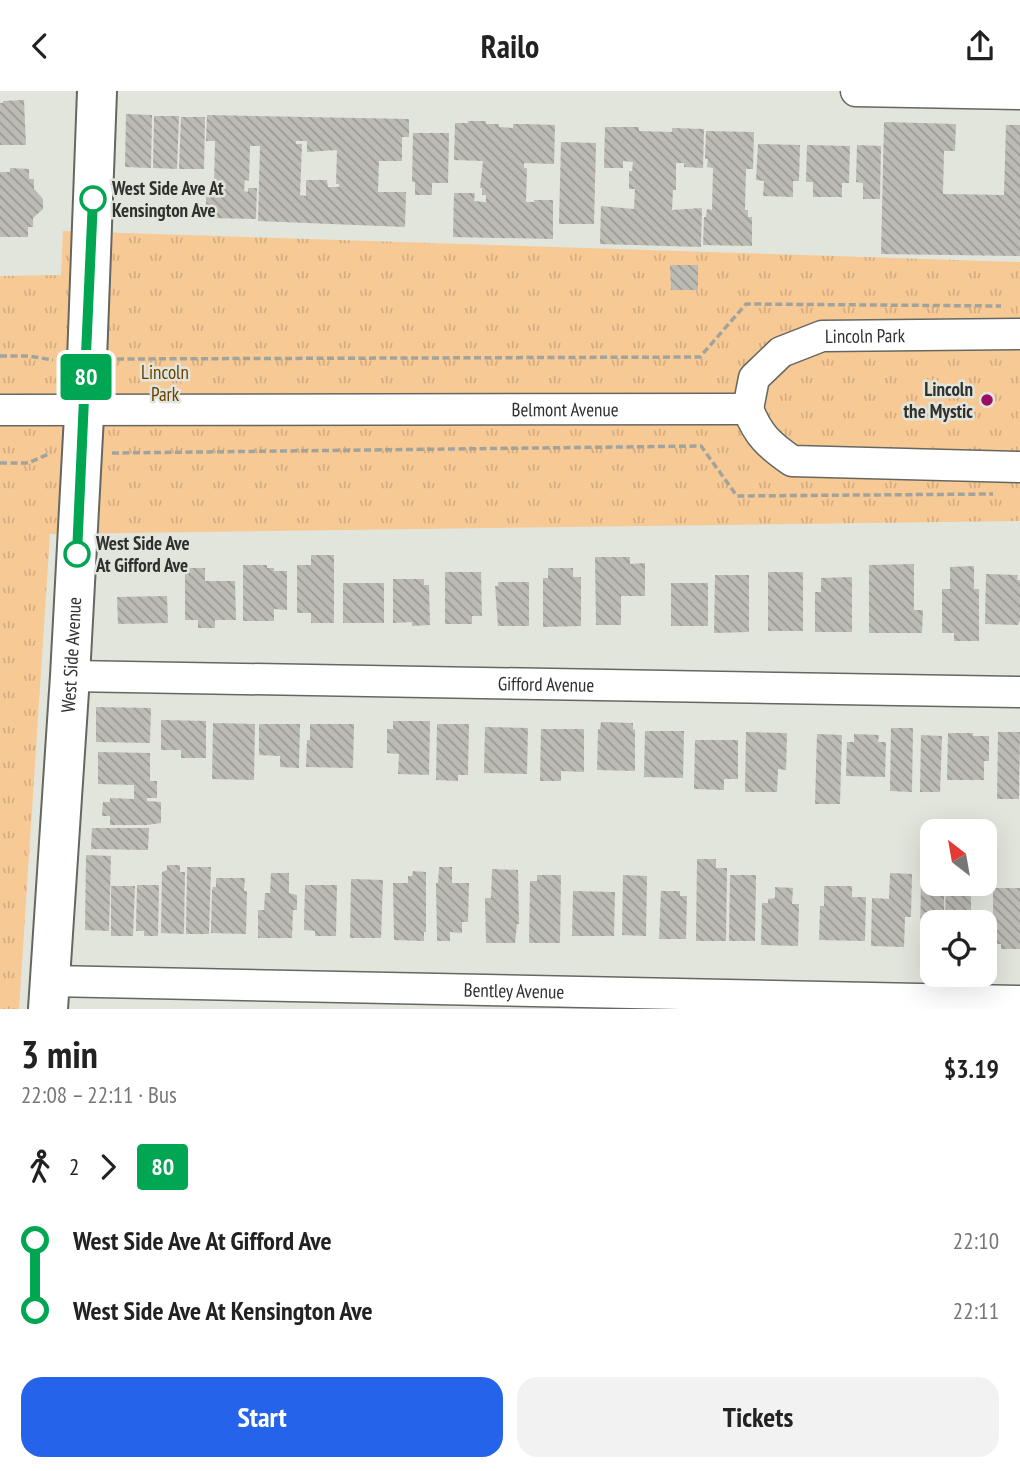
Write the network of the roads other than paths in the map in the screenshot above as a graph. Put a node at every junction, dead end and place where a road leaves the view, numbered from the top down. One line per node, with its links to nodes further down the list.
1 (97, 91): 5 (main road, West Side Avenue)
2 (856, 91): 3 (street)
3 (1020, 94)
4 (1020, 334): 6 (street, Lincoln Park)
5 (83, 409): 6 (street, Belmont Avenue); 7 (street); 9 (main road, West Side Avenue)
6 (748, 409): 8 (street)
7 (0, 410)
8 (1020, 467)
9 (70, 676): 10 (street, Gifford Avenue); 11 (main road, West Side Avenue)
10 (1020, 692)
11 (49, 995): 12 (street, Bentley Avenue)
12 (1020, 1001)

